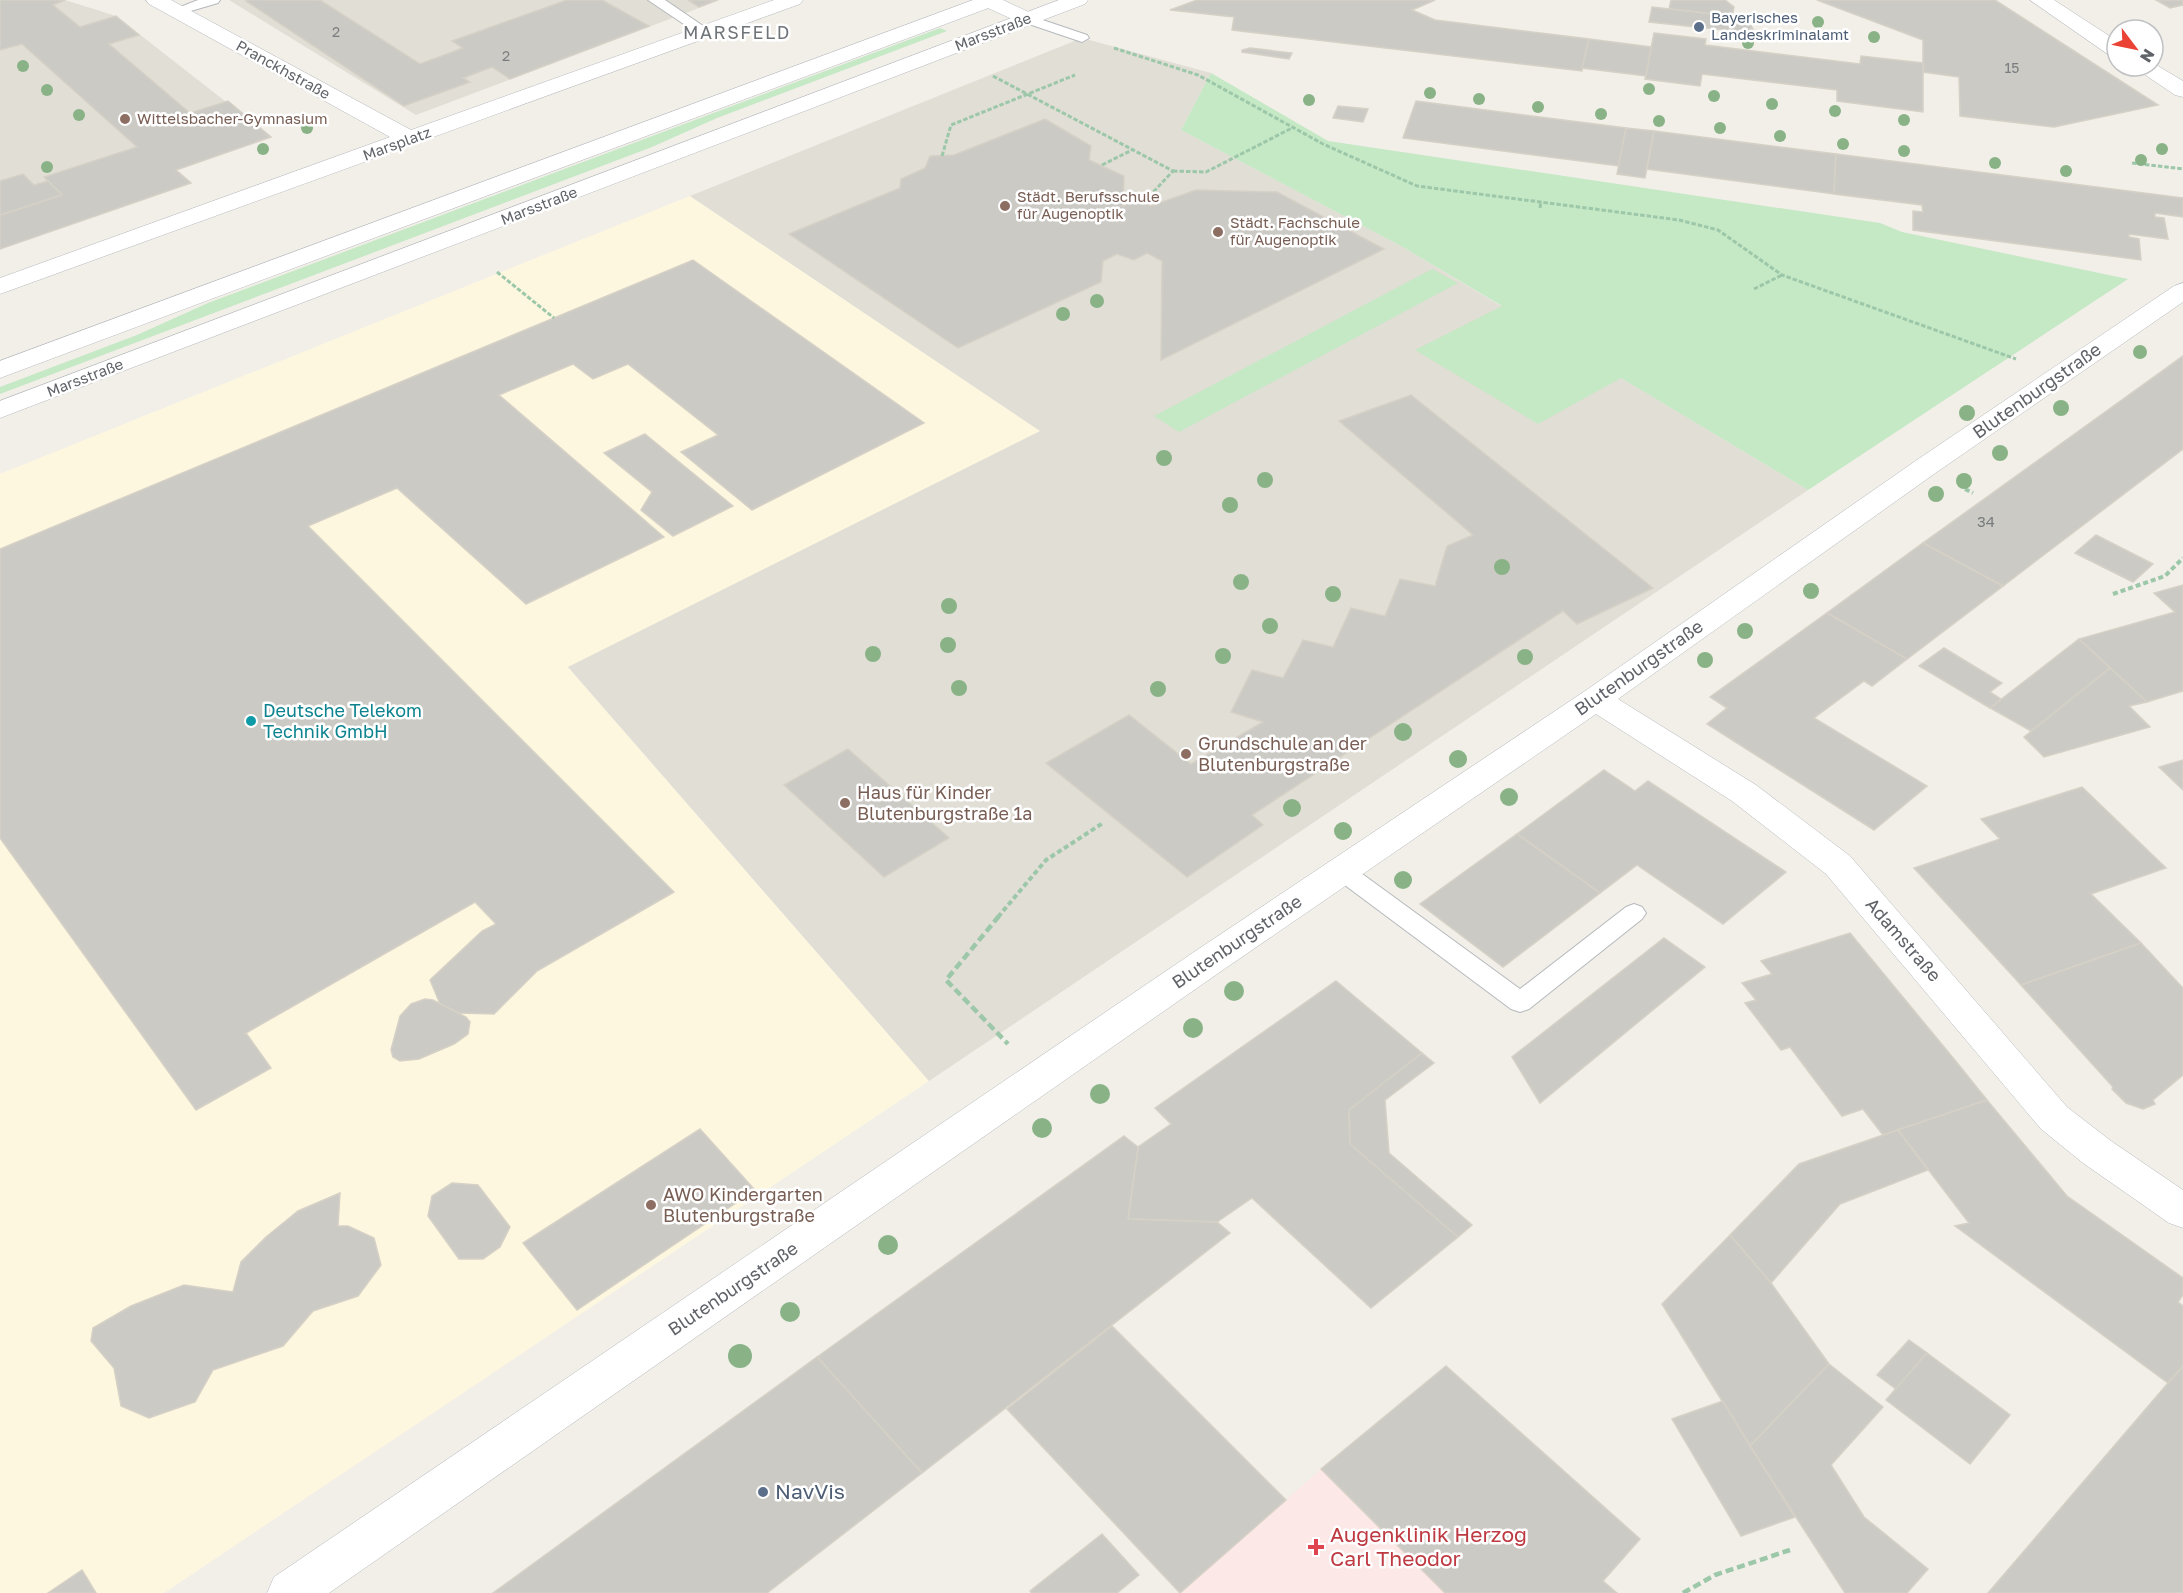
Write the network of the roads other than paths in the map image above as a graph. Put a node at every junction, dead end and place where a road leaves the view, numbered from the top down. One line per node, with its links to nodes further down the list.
1 (156, 0): 8 (street, Pranckhstraße)
2 (213, 0): 8 (lane)
3 (656, 0): 10 (lane)
4 (793, 0): 10 (street, Marsplatz)
5 (989, 0): 9 (street); 18 (street, Marsstraße)
6 (1078, 0): 9 (street, Marsstraße)
7 (2040, 0): 12 (street)
8 (177, 11): 15 (street, Pranckhstraße)
9 (1028, 19): 11 (lane); 19 (street, Marsstraße)
10 (705, 32): 15 (street, Marsplatz)
11 (1082, 38)
12 (2105, 42)
13 (2163, 78): 14 (street)
14 (2183, 90)
15 (410, 140): 16 (street, Marsplatz)
16 (0, 286)
17 (2183, 291): 20 (street, Blutenburgstraße)
18 (0, 370)
19 (0, 410)
20 (1596, 699): 21 (street, Blutenburgstraße); 23 (street, Adamstraße)
21 (1342, 871): 22 (lane); 24 (street, Blutenburgstraße)
22 (1634, 913)
23 (2183, 1211)
24 (290, 1593)

